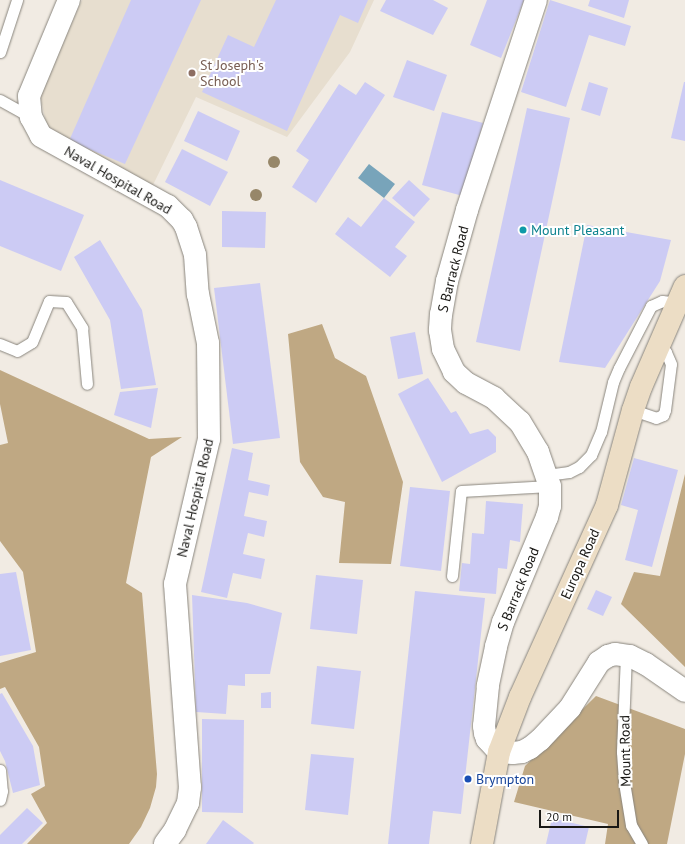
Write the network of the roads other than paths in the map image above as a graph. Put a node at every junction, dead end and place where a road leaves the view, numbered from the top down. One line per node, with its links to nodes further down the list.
1 (17, 0): 4 (lane)
2 (69, 0): 6 (street, Naval Hospital Road)
3 (536, 0): 12 (street, S Barrack Road)
4 (0, 52)
5 (0, 100): 6 (lane)
6 (31, 117): 19 (street, Naval Hospital Road)
7 (682, 294): 9 (main road, Europa Road); 12 (lane)
8 (0, 344): 10 (lane)
9 (660, 344): 11 (main road, Europa Road); 11 (lane)
10 (87, 384)
11 (633, 410): 16 (main road, Europa Road)
12 (548, 481): 13 (lane); 16 (street, S Barrack Road)
13 (452, 576)
14 (626, 655): 15 (street); 16 (street); 21 (lane, Mount Road)
15 (685, 691)
16 (499, 752): 20 (main road, Europa Road)
17 (0, 770): 18 (lane)
18 (0, 800)
19 (165, 844)
20 (482, 844)
21 (642, 844)

